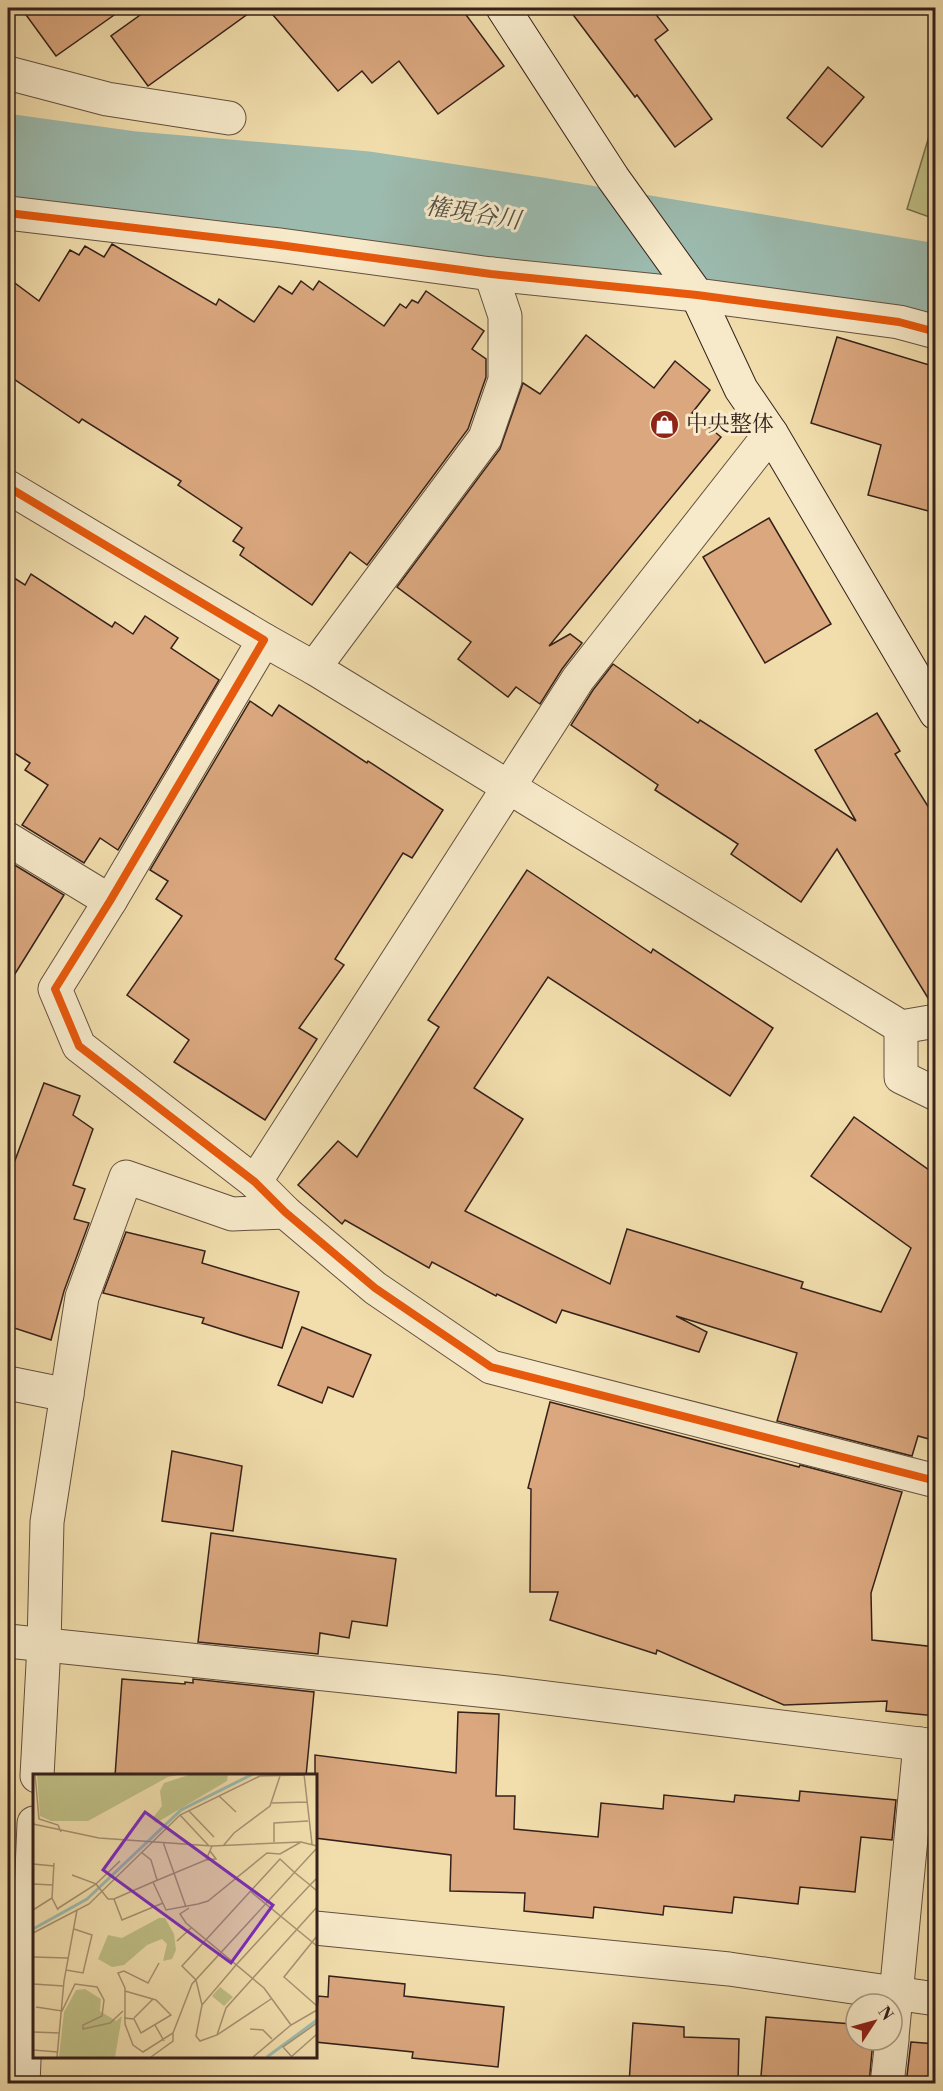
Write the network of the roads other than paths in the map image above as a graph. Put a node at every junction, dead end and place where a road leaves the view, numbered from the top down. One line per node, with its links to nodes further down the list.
1 (503, 8): 6 (street)
2 (8, 73): 3 (street)
3 (229, 118)
4 (8, 213): 5 (street)
5 (491, 274): 6 (street); 11 (street)
6 (697, 295): 7 (street); 8 (street)
7 (936, 333)
8 (771, 433): 12 (street); 13 (street)
9 (8, 487): 10 (street)
10 (264, 640): 11 (street); 15 (street)
11 (314, 668): 13 (street)
12 (936, 713)
13 (509, 787): 17 (street); 19 (street)
14 (8, 839): 15 (street)
15 (110, 901): 19 (street)
16 (936, 1021): 17 (street)
17 (901, 1027): 18 (street)
18 (936, 1094)
19 (255, 1182): 20 (street)
20 (285, 1212): 22 (street); 23 (street)
21 (8, 1383): 22 (street)
22 (67, 1395): 25 (street)
23 (936, 1481)
24 (8, 1641): 25 (street)
25 (44, 1645): 26 (street); 27 (street)
26 (928, 1745): 32 (street)
27 (37, 1774)
28 (33, 1830): 29 (street)
29 (24, 1895): 36 (street)
30 (316, 1928): 31 (street)
31 (884, 1992)
32 (897, 1992)
33 (904, 1995): 34 (street)
34 (936, 1999)
35 (890, 2052): 37 (street)
36 (23, 2084)
37 (887, 2084)

